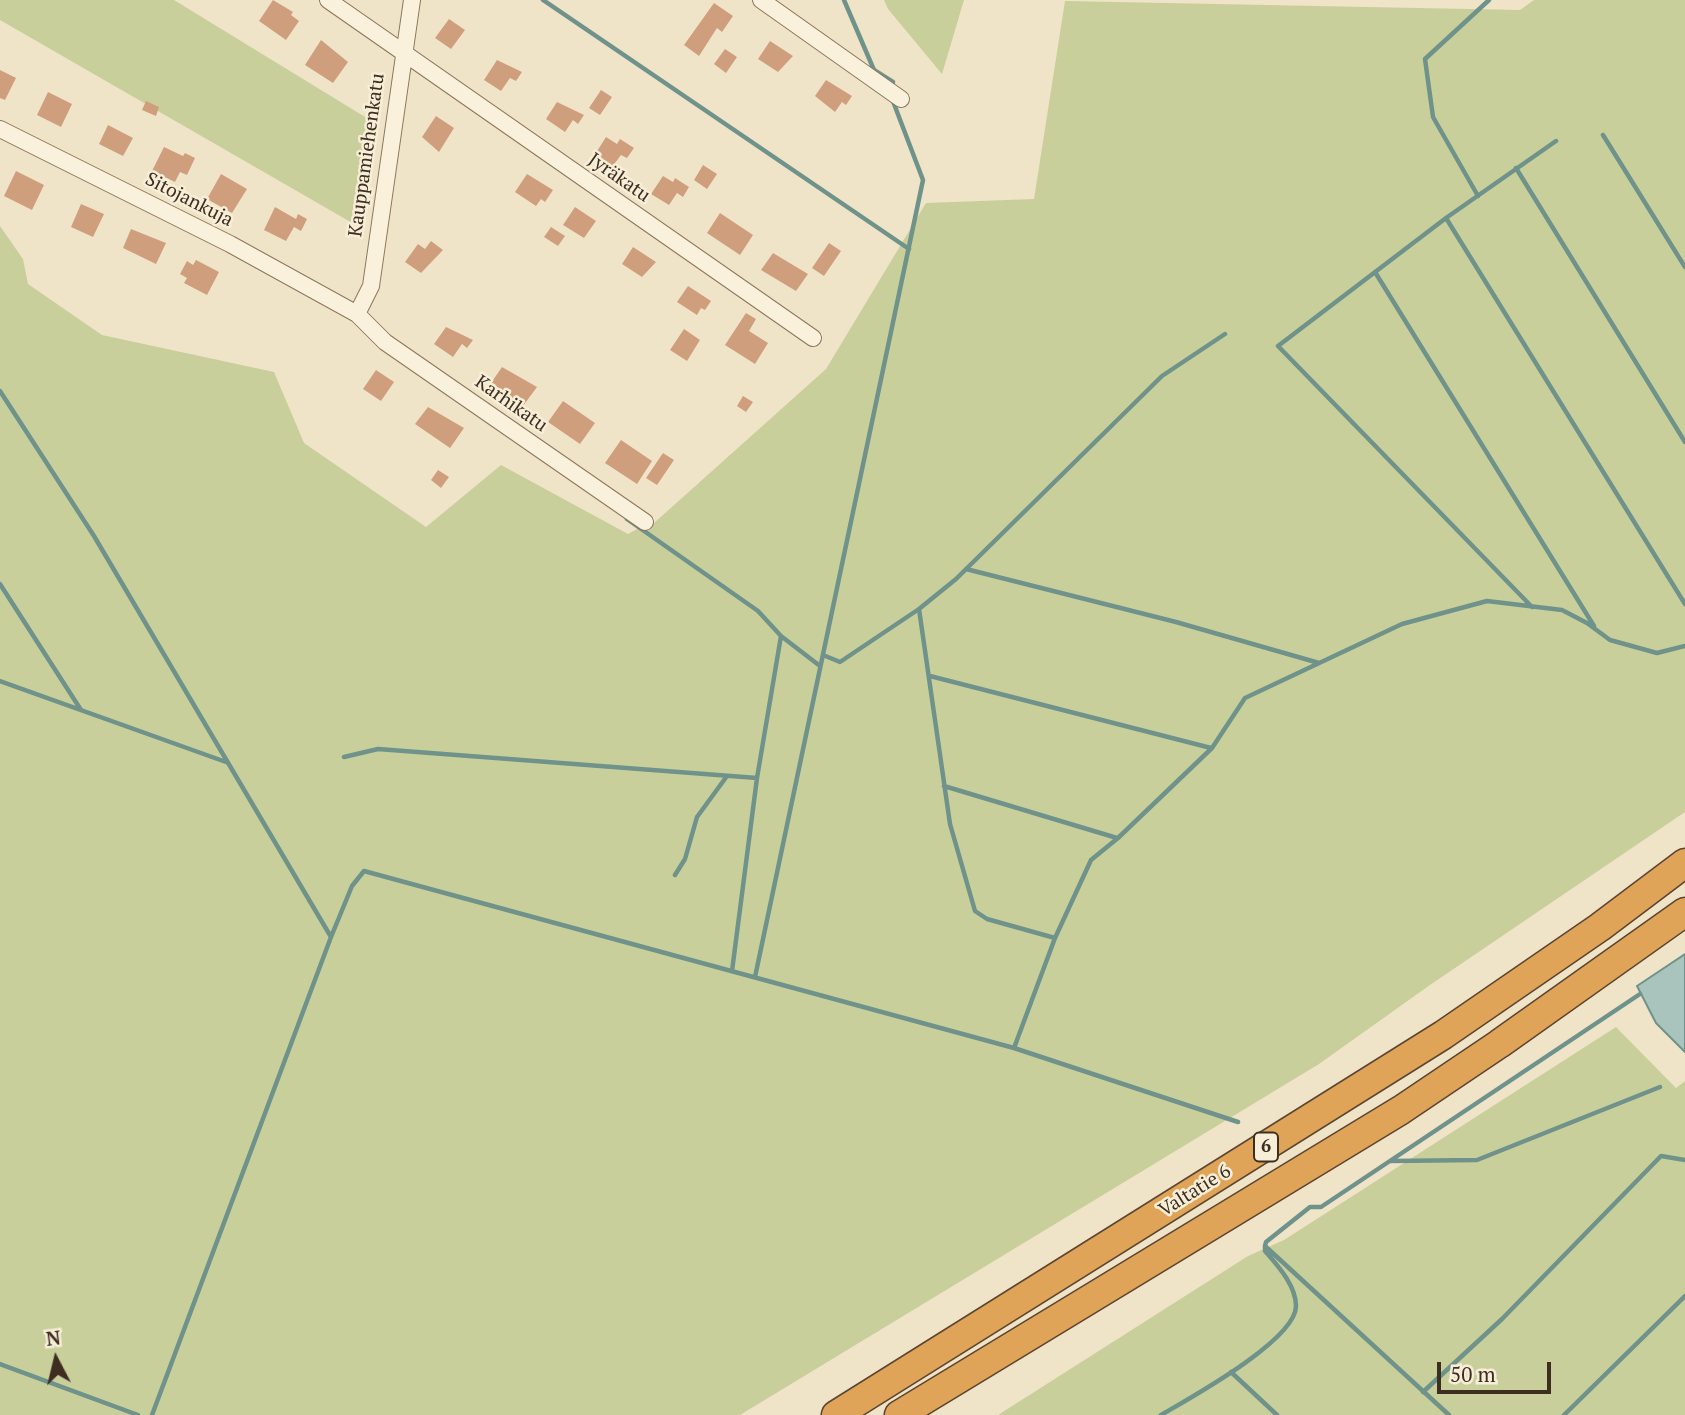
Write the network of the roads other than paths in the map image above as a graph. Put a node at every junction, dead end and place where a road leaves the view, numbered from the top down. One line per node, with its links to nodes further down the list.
1 (328, 0): 4 (street, Jyräkatu)
2 (412, 0): 4 (street, Kauppamiehenkatu)
3 (761, 0): 5 (street)
4 (403, 50): 7 (street, Kauppamiehenkatu); 8 (street, Jyräkatu)
5 (901, 99)
6 (0, 129): 7 (street, Sitojankuja)
7 (357, 314): 9 (street, Karhikatu)
8 (813, 338)
9 (645, 522)
10 (1685, 863): 12 (highway, Valtatie 6 / 6)
11 (1685, 912): 13 (highway, Valtatie 6 / 6)
12 (836, 1415)
13 (899, 1415)

